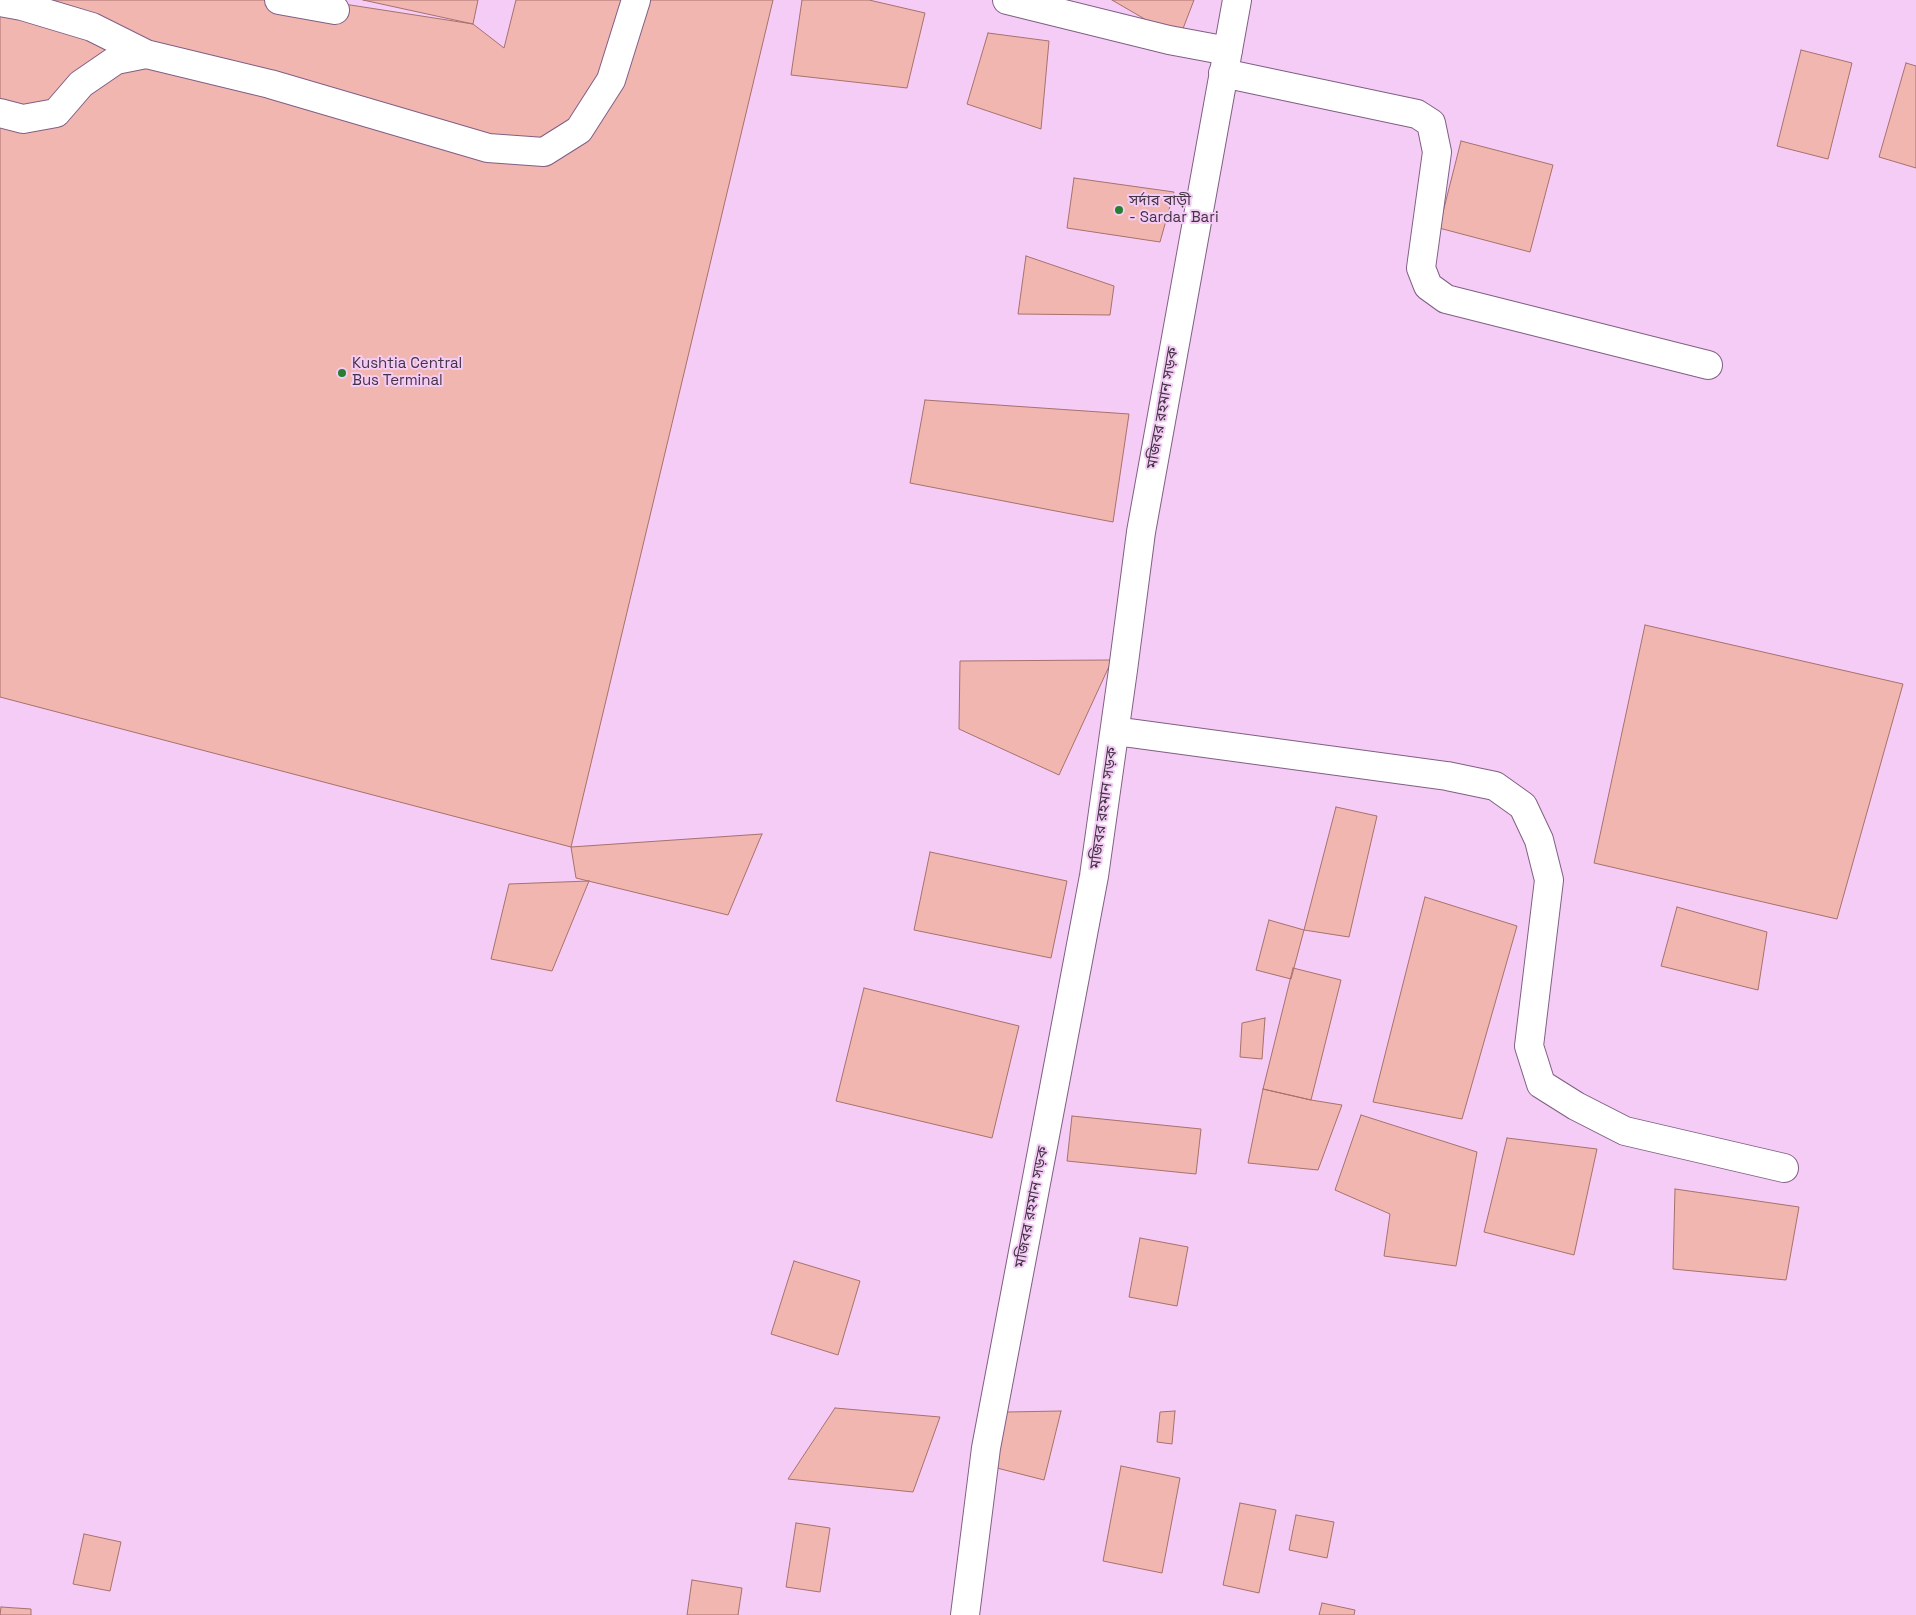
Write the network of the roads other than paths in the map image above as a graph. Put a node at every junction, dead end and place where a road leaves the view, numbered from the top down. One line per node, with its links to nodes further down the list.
1 (279, 0): 6 (street)
2 (636, 0): 7 (street)
3 (1006, 0): 8 (street)
4 (1236, 0): 8 (street, মজিবর রহমান সড়ক)
5 (0, 2): 7 (street)
6 (335, 10)
7 (146, 54): 9 (street)
8 (1226, 62): 10 (street); 11 (street, মজিবর রহমান সড়ক)
9 (0, 113)
10 (1708, 365)
11 (1115, 731): 12 (street); 13 (street, মজিবর রহমান সড়ক)
12 (1784, 1168)
13 (965, 1615)

